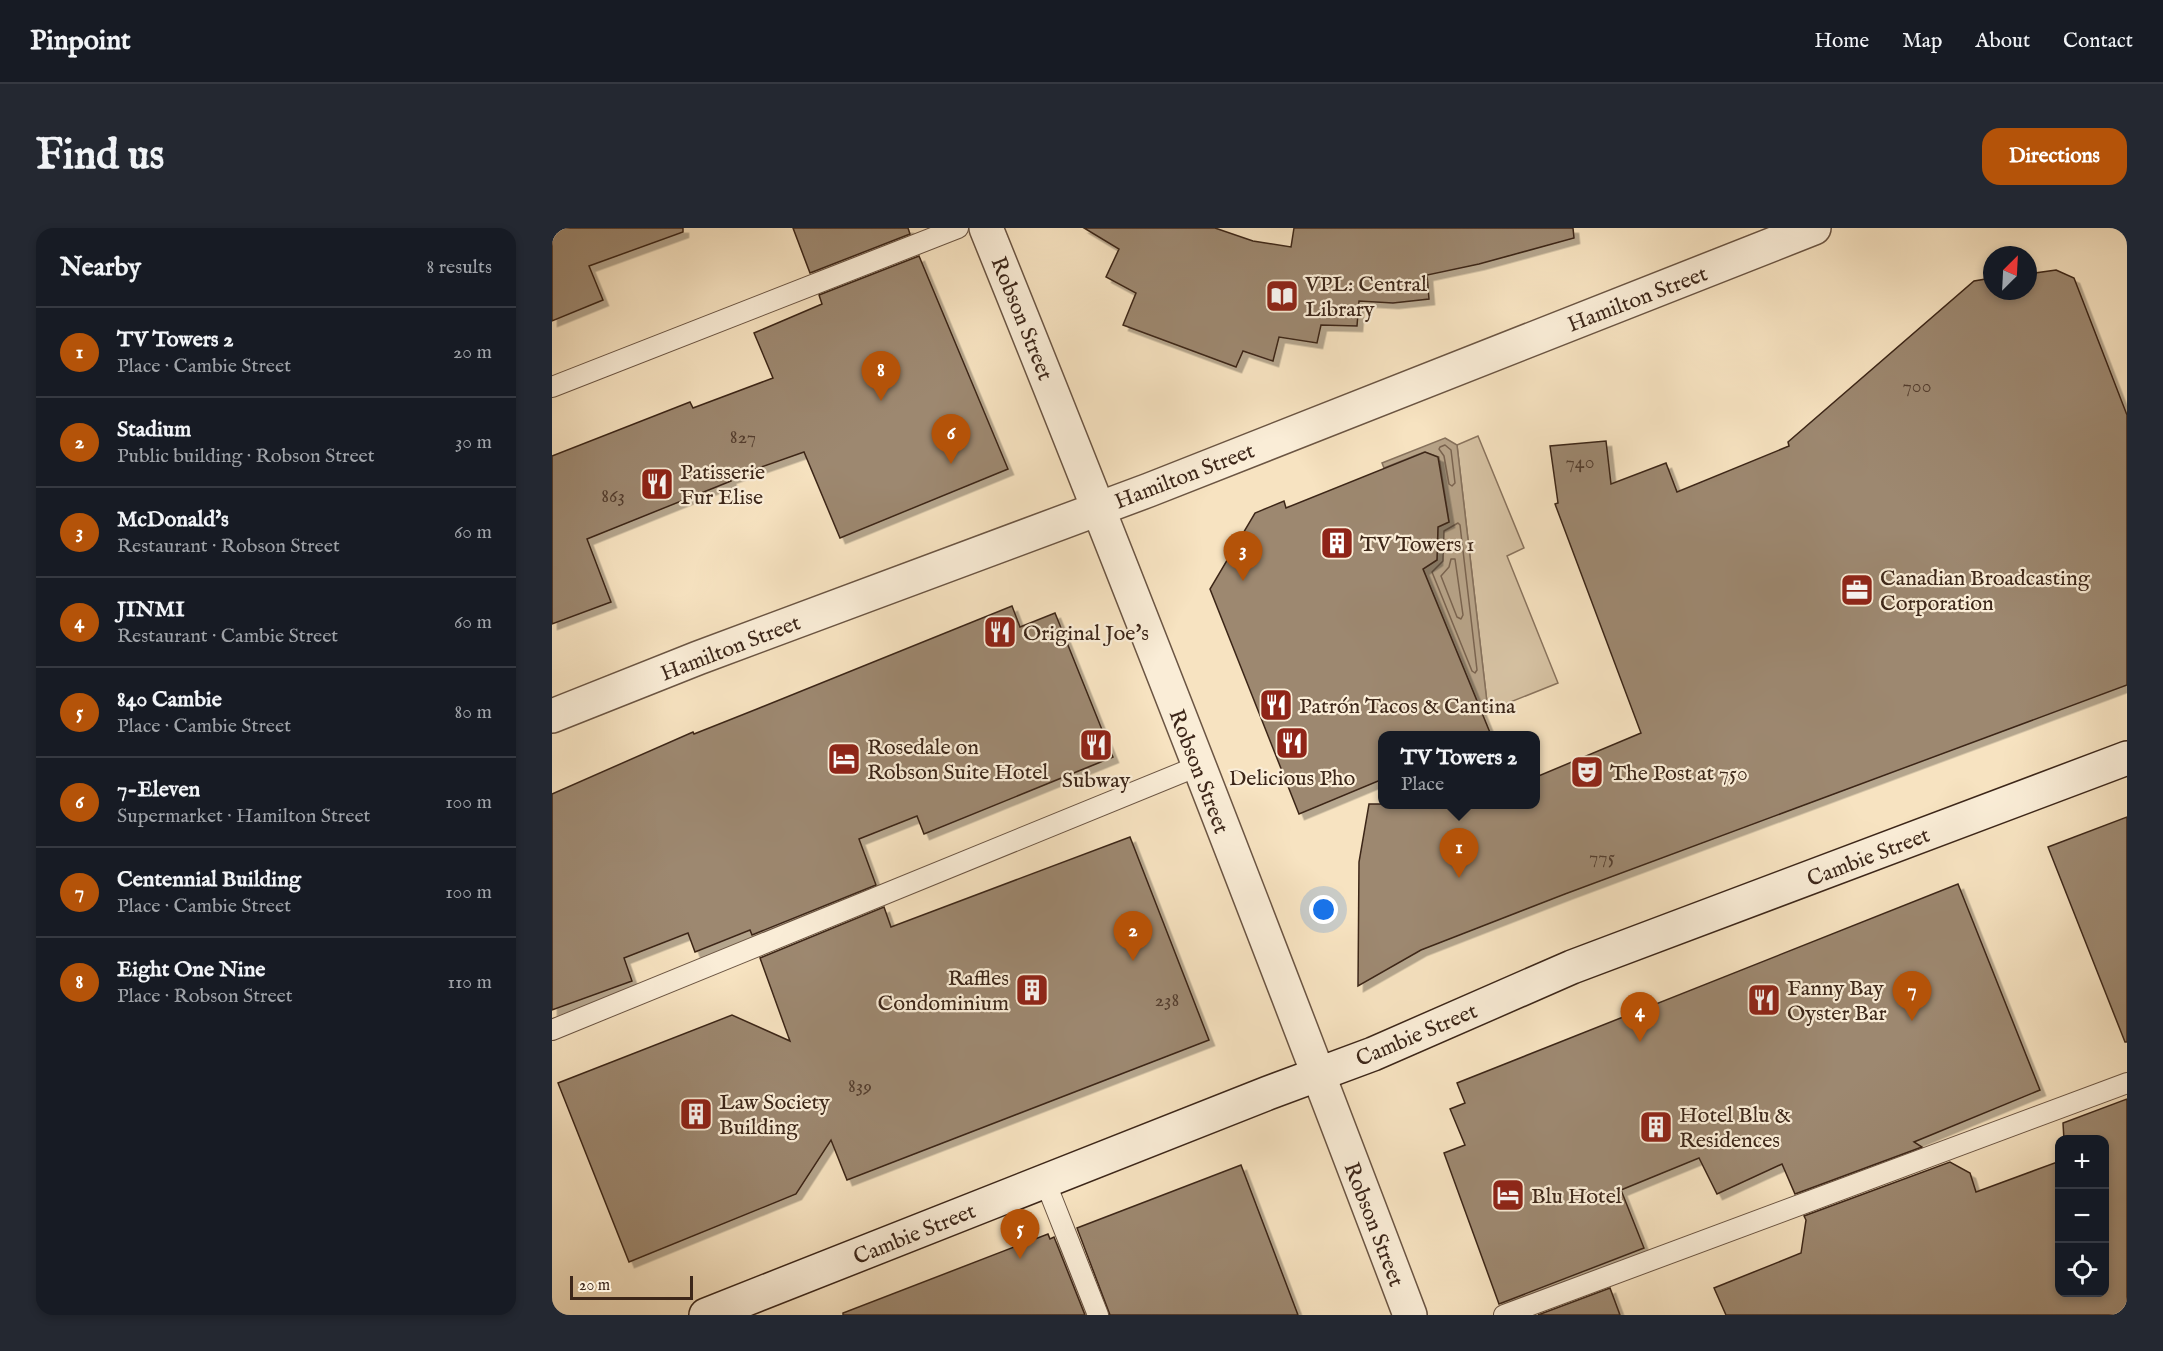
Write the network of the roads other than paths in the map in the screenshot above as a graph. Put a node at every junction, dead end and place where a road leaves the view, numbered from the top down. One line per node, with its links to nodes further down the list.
1 (958, 228): 4 (lane)
2 (986, 228): 5 (street, Robson Street)
3 (1814, 228): 5 (street, Hamilton Street)
4 (552, 387)
5 (1099, 508): 6 (street, Hamilton Street); 8 (street, Robson Street)
6 (552, 716)
7 (2127, 758): 10 (street, Cambie Street)
8 (1198, 766): 9 (lane); 10 (street, Robson Street)
9 (552, 1030)
10 (1319, 1073): 14 (street, Cambie Street); 17 (street, Robson Street)
11 (2127, 1083): 12 (lane)
12 (2105, 1092): 13 (lane); 18 (lane)
13 (2127, 1101)
14 (1045, 1181): 15 (street, Cambie Street); 16 (lane)
15 (706, 1315)
16 (1098, 1315)
17 (1410, 1315)
18 (1504, 1315)

